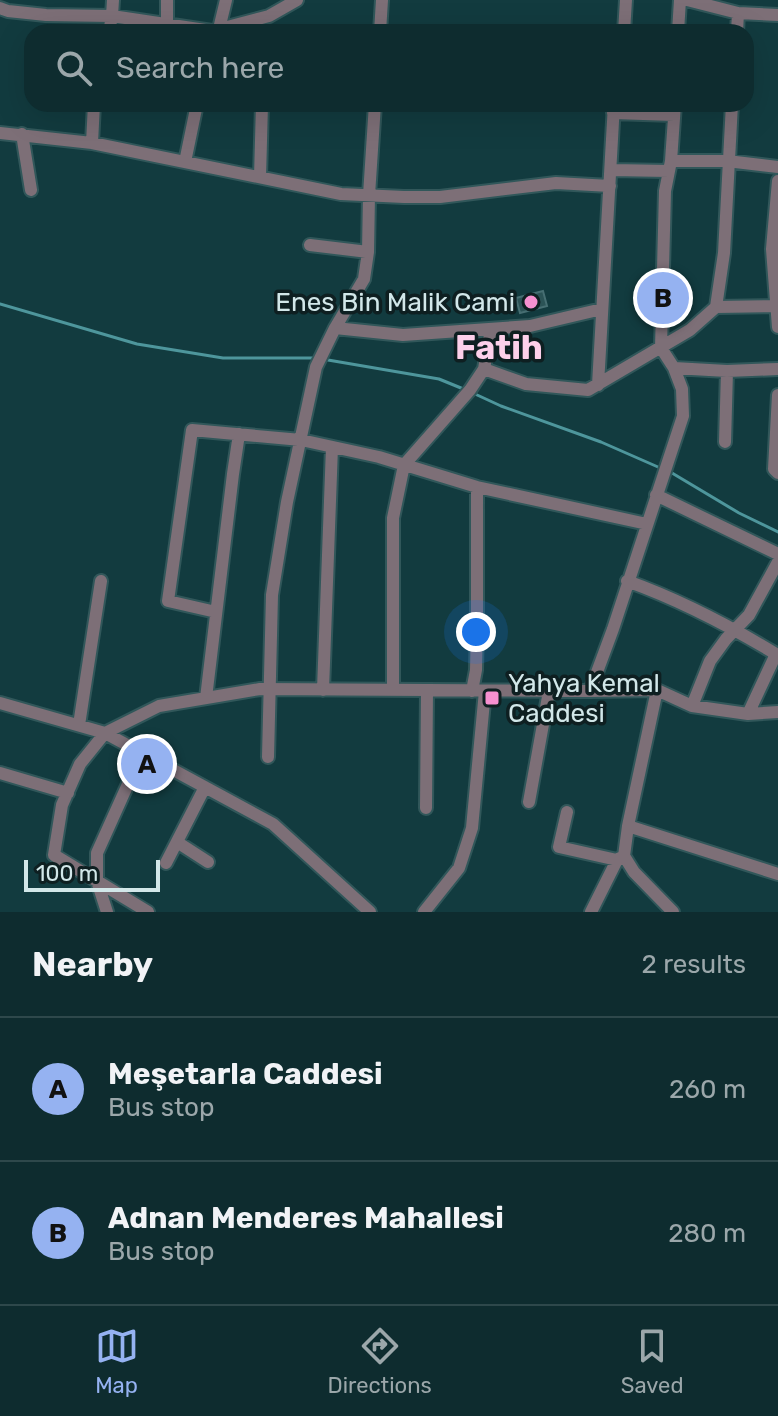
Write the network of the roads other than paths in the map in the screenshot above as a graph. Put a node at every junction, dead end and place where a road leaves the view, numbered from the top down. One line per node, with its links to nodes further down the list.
1 (113, 0): 13 (street)
2 (167, 0): 17 (street)
3 (226, 0): 18 (street)
4 (297, 0): 14 (street)
5 (382, 0): 21 (street)
6 (626, 0): 22 (street)
7 (680, 0): 23 (street)
8 (687, 0): 11 (street)
9 (33, 7): 10 (street); 13 (street)
10 (0, 8)
11 (738, 13): 12 (street); 24 (street)
12 (778, 15)
13 (112, 16): 15 (street); 16 (street)
14 (269, 16): 19 (street); 20 (street)
15 (110, 24)
16 (161, 24)
17 (167, 24)
18 (217, 24)
19 (240, 24)
20 (268, 24)
21 (380, 24)
22 (624, 24)
23 (678, 24)
24 (737, 24)
25 (94, 112): 34 (street)
26 (195, 112): 36 (street)
27 (262, 112): 40 (street)
28 (374, 112): 44 (street)
29 (614, 112): 39 (street)
30 (674, 112): 37 (street)
31 (731, 112): 35 (street)
32 (0, 133): 33 (street)
33 (22, 134): 34 (street); 43 (street)
34 (92, 143): 36 (street)
35 (727, 161): 37 (street); 38 (street); 48 (street)
36 (185, 162): 40 (street)
37 (670, 166): 39 (street); 53 (street)
38 (778, 167)
39 (611, 170): 42 (street)
40 (260, 177): 44 (street)
41 (778, 181): 47 (street)
42 (610, 186): 44 (street); 49 (street)
43 (31, 190)
44 (369, 195): 46 (street)
45 (310, 245): 46 (street)
46 (368, 252): 51 (street)
47 (777, 306): 48 (street); 50 (street)
48 (716, 307): 53 (street)
49 (602, 309): 52 (street); 58 (street)
50 (778, 327)
51 (335, 328): 52 (street); 61 (street)
52 (491, 329): 55 (street)
53 (661, 348): 54 (street); 58 (street)
54 (674, 368): 57 (street); 67 (street)
55 (484, 369): 58 (street); 64 (street)
56 (778, 369): 57 (street)
57 (727, 371): 62 (street)
58 (598, 385)
59 (778, 395): 65 (street)
60 (239, 434): 61 (street); 73 (street); 73 (street)
61 (301, 440): 63 (street); 75 (street)
62 (725, 442)
63 (332, 447): 64 (street); 76 (street)
64 (404, 465): 66 (street); 77 (street)
65 (778, 473)
66 (477, 487): 68 (street); 80 (street)
67 (656, 495): 68 (street); 69 (street)
68 (647, 524): 72 (street)
69 (778, 554)
70 (778, 562): 74 (street)
71 (101, 581): 88 (street)
72 (627, 581): 74 (street); 82 (street)
73 (216, 612): 83 (street)
74 (735, 629): 85 (street); 87 (street)
75 (269, 689): 76 (street); 83 (street); 91 (street)
76 (323, 690): 77 (street)
77 (393, 690): 78 (street)
78 (427, 690): 80 (street); 96 (street)
79 (657, 690): 82 (street); 85 (street); 98 (street)
80 (478, 691): 81 (street); 108 (street)
81 (549, 691): 82 (street); 95 (street)
82 (590, 691)
83 (206, 698): 89 (street)
84 (0, 703): 88 (street)
85 (692, 706): 87 (street)
86 (778, 712): 87 (street)
87 (748, 714)
88 (79, 725): 89 (street)
89 (105, 733): 90 (street); 94 (street)
90 (142, 753): 93 (street); 104 (street)
91 (268, 757)
92 (0, 773): 94 (street)
93 (205, 787): 99 (street); 107 (street)
94 (68, 793): 104 (street)
95 (529, 802)
96 (426, 808)
97 (567, 812): 100 (street)
98 (628, 826): 100 (street); 103 (street)
99 (177, 842): 101 (street); 102 (street)
100 (620, 858): 109 (street); 110 (street)
101 (208, 862)
102 (166, 863)
103 (778, 874)
104 (97, 881): 105 (street); 106 (street)
105 (107, 912)
106 (148, 912)
107 (370, 912)
108 (424, 912)
109 (591, 912)
110 (673, 912)

